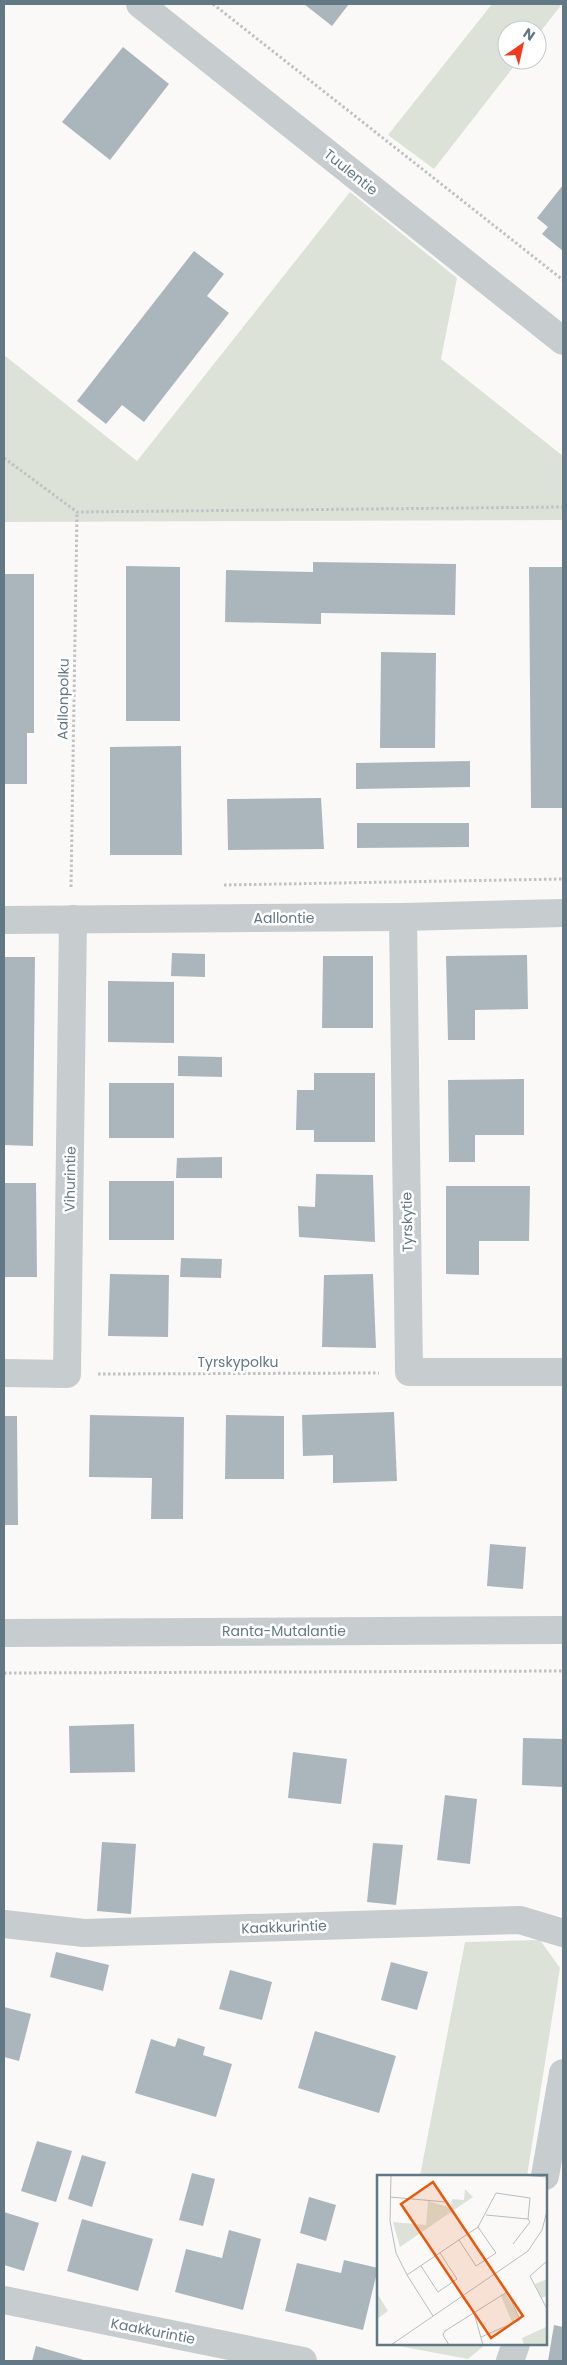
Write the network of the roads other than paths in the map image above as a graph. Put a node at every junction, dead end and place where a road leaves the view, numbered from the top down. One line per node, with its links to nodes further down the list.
1 (140, 4): 2 (street, Tuulentie)
2 (563, 341)
3 (563, 913): 4 (street, Aallontie)
4 (404, 917): 5 (street, Aallontie); 7 (street, Tyrskytie)
5 (73, 919): 6 (street, Aallontie); 8 (street, Vihurintie)
6 (4, 920)
7 (563, 1372)
8 (4, 1373)
9 (563, 1630): 10 (street, Ranta-Mutalantie)
10 (4, 1633)
11 (4, 1924): 12 (street, Kaakkurintie)
12 (563, 1933)
13 (563, 2073): 14 (street)
14 (545, 2175)
15 (4, 2300): 17 (street, Kaakkurintie)
16 (516, 2345): 18 (street)
17 (303, 2361)
18 (510, 2361)

